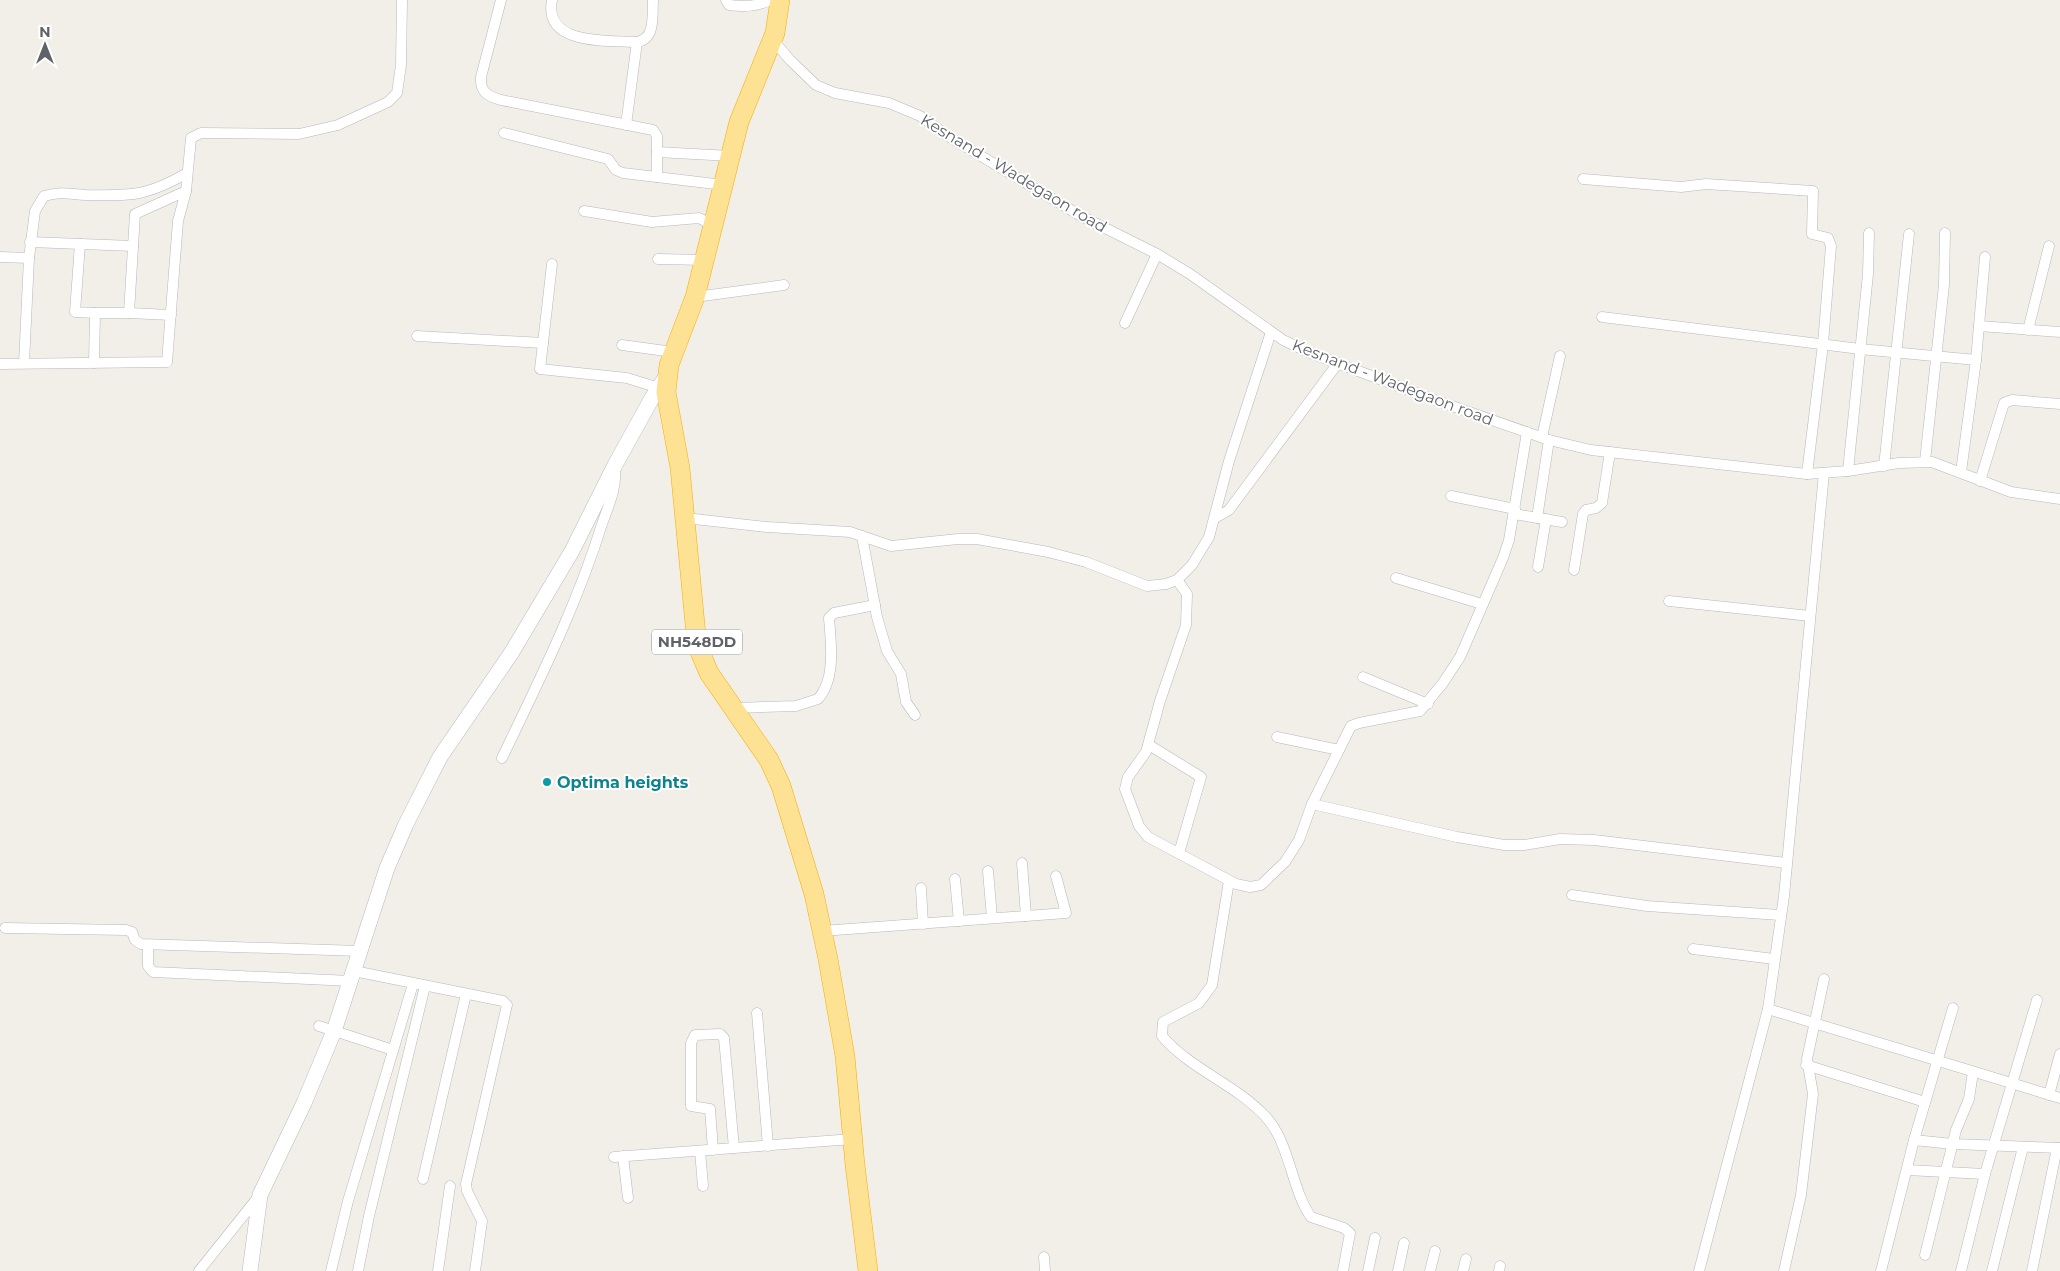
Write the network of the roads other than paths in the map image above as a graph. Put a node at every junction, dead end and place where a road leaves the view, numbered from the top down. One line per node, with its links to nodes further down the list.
1 (402, 0): 13 (street)
2 (501, 0): 9 (street)
3 (552, 0): 8 (street)
4 (653, 0): 8 (street)
5 (726, 0): 6 (street)
6 (775, 2): 7 (highway, NH548DD)
7 (772, 40): 12 (highway, NH548DD); 27 (street, Kesnand - Wadegaon road)
8 (637, 42): 9 (street)
9 (626, 124): 11 (street)
10 (504, 133): 14 (street)
11 (657, 152): 12 (street); 14 (street)
12 (731, 156): 16 (highway, NH548DD)
13 (188, 173): 17 (street); 23 (street)
14 (657, 177): 16 (street)
15 (1583, 179): 47 (street)
16 (724, 185): 19 (highway, NH548DD)
17 (186, 191): 25 (street); 38 (street)
18 (584, 211): 19 (street)
19 (713, 225): 32 (highway, NH548DD)
20 (1869, 233): 49 (street)
21 (1945, 233): 53 (street)
22 (1909, 234): 51 (street)
23 (30, 242): 24 (street); 30 (street)
24 (80, 244): 25 (street); 36 (street)
25 (133, 246): 37 (street)
26 (2049, 246): 42 (street)
27 (1157, 254): 40 (street); 43 (street, Kesnand - Wadegaon road)
28 (0, 257): 30 (street)
29 (1986, 257): 41 (street)
30 (29, 258): 55 (street)
31 (658, 259): 32 (street)
32 (705, 260): 35 (highway, NH548DD)
33 (552, 264): 46 (street)
34 (784, 285): 35 (street)
35 (695, 297): 50 (highway, NH548DD)
36 (94, 313): 37 (street); 56 (street)
37 (129, 313): 38 (street)
38 (171, 315): 56 (street)
39 (1602, 317): 47 (street)
40 (1125, 322)
41 (1979, 326): 42 (street); 54 (street)
42 (2028, 330): 44 (street)
43 (1271, 332): 57 (street, Kesnand - Wadegaon road); 76 (street)
44 (2060, 332)
45 (417, 336): 46 (street)
46 (543, 343): 59 (street)
47 (1823, 344): 49 (street); 70 (street)
48 (622, 345): 50 (street)
49 (1860, 348): 51 (street); 67 (street)
50 (673, 352): 59 (highway, NH548DD)
51 (1898, 352): 53 (street); 66 (street)
52 (1560, 356): 62 (street)
53 (1936, 356): 54 (street); 64 (street)
54 (1976, 360): 68 (street)
55 (24, 363): 56 (street); 58 (street)
56 (94, 363)
57 (1338, 363): 61 (street, Kesnand - Wadegaon road); 76 (street)
58 (0, 364)
59 (663, 382): 65 (street); 75 (highway, NH548DD)
60 (2060, 404): 71 (street)
61 (1527, 432): 62 (street, Kesnand - Wadegaon road); 74 (street)
62 (1545, 438): 63 (street, Kesnand - Wadegaon road); 77 (street)
63 (1610, 452): 70 (street, Kesnand - Wadegaon road); 81 (street)
64 (1925, 461): 66 (street, Kesnand - Wadegaon road); 68 (street, Kesnand - Wadegaon road)
65 (615, 465): 95 (street); 115 (street)
66 (1884, 466): 67 (street, Kesnand - Wadegaon road)
67 (1848, 471): 69 (street, Kesnand - Wadegaon road)
68 (1961, 472): 71 (street, Kesnand - Wadegaon road)
69 (1824, 473): 70 (street, Kesnand - Wadegaon road); 87 (street)
70 (1808, 474)
71 (1980, 481): 73 (street, Kesnand - Wadegaon road)
72 (1451, 496): 74 (street)
73 (2060, 499)
74 (1514, 511): 77 (street); 85 (street)
75 (685, 518): 79 (street); 90 (highway, NH548DD)
76 (1215, 518): 83 (street)
77 (1541, 518): 78 (street); 80 (street)
78 (1562, 522)
79 (862, 536): 83 (street); 86 (street)
80 (1538, 566)
81 (1574, 570)
82 (1396, 578): 85 (street)
83 (1177, 580): 93 (street)
84 (1669, 601): 87 (street)
85 (1482, 604): 89 (street)
86 (874, 605): 90 (street); 91 (street)
87 (1810, 616): 98 (street)
88 (1363, 677): 89 (street)
89 (1428, 704): 94 (street)
90 (734, 708): 112 (highway, NH548DD)
91 (916, 715)
92 (1277, 737): 94 (street)
93 (1149, 744): 97 (street); 97 (street)
94 (1339, 750): 96 (street)
95 (502, 758)
96 (1312, 804): 98 (street); 103 (street)
97 (1179, 853): 103 (street)
98 (1786, 863): 107 (street)
99 (1022, 864): 106 (street)
100 (988, 871): 108 (street)
101 (1056, 876): 106 (street)
102 (955, 879): 109 (street)
103 (1229, 881): 170 (street)
104 (921, 888): 110 (street)
105 (1572, 895): 107 (street)
106 (1026, 916): 108 (street)
107 (1781, 916): 116 (street)
108 (992, 918): 109 (street)
109 (959, 921): 110 (street)
110 (923, 924): 112 (street)
111 (5, 928): 113 (street)
112 (822, 931): 138 (highway, NH548DD)
113 (148, 945): 115 (street); 117 (street)
114 (1693, 949): 116 (street)
115 (360, 951): 117 (street)
116 (1774, 959): 124 (street)
117 (353, 976): 119 (street); 128 (street)
118 (1824, 979): 126 (street)
119 (413, 984): 120 (street); 129 (street)
120 (425, 986): 121 (street); 165 (street)
121 (466, 994): 151 (street); 167 (street)
122 (2037, 1000): 134 (street)
123 (1953, 1008): 131 (street)
124 (1768, 1009): 126 (street); 175 (street)
125 (757, 1013): 142 (street)
126 (1814, 1023): 131 (street); 132 (street)
127 (318, 1026): 128 (street)
128 (334, 1031): 129 (street); 154 (street)
129 (393, 1050): 164 (street)
130 (2060, 1054): 135 (street)
131 (1937, 1060): 133 (street); 137 (street)
132 (1806, 1065): 137 (street); 176 (street)
133 (1973, 1072): 134 (street); 140 (street)
134 (2012, 1084): 135 (street); 141 (street)
135 (2049, 1095): 136 (street)
136 (2060, 1098)
137 (1925, 1102): 139 (street)
138 (853, 1140): 142 (street); 168 (highway, NH548DD)
139 (1914, 1140): 140 (street); 148 (street)
140 (1953, 1144): 141 (street); 149 (street)
141 (1994, 1145): 143 (street); 150 (street)
142 (768, 1146): 144 (street)
143 (2023, 1147): 145 (street); 179 (street)
144 (734, 1148): 147 (street); 147 (street)
145 (2059, 1148): 180 (street)
146 (700, 1150): 147 (street); 153 (street); 155 (street)
147 (713, 1150)
148 (1907, 1170): 149 (street); 177 (street)
149 (1946, 1172): 150 (street); 159 (street)
150 (1985, 1174): 178 (street)
151 (422, 1179)
152 (450, 1186): 166 (street)
153 (703, 1186)
154 (260, 1195): 162 (street); 163 (street)
155 (628, 1198)
156 (1375, 1238): 171 (street)
157 (1404, 1243): 172 (street)
158 (1435, 1251): 173 (street)
159 (1925, 1255)
160 (1044, 1257): 169 (street)
161 (1466, 1259): 174 (street)
162 (198, 1271)
163 (250, 1271)
164 (332, 1271)
165 (358, 1271)
166 (438, 1271)
167 (475, 1271)
168 (868, 1271)
169 (1045, 1271)
170 (1343, 1271)
171 (1368, 1271)
172 (1398, 1271)
173 (1430, 1271)
174 (1463, 1271)
175 (1699, 1271)
176 (1784, 1271)
177 (1881, 1271)
178 (1961, 1271)
179 (1992, 1271)
180 (2032, 1271)

